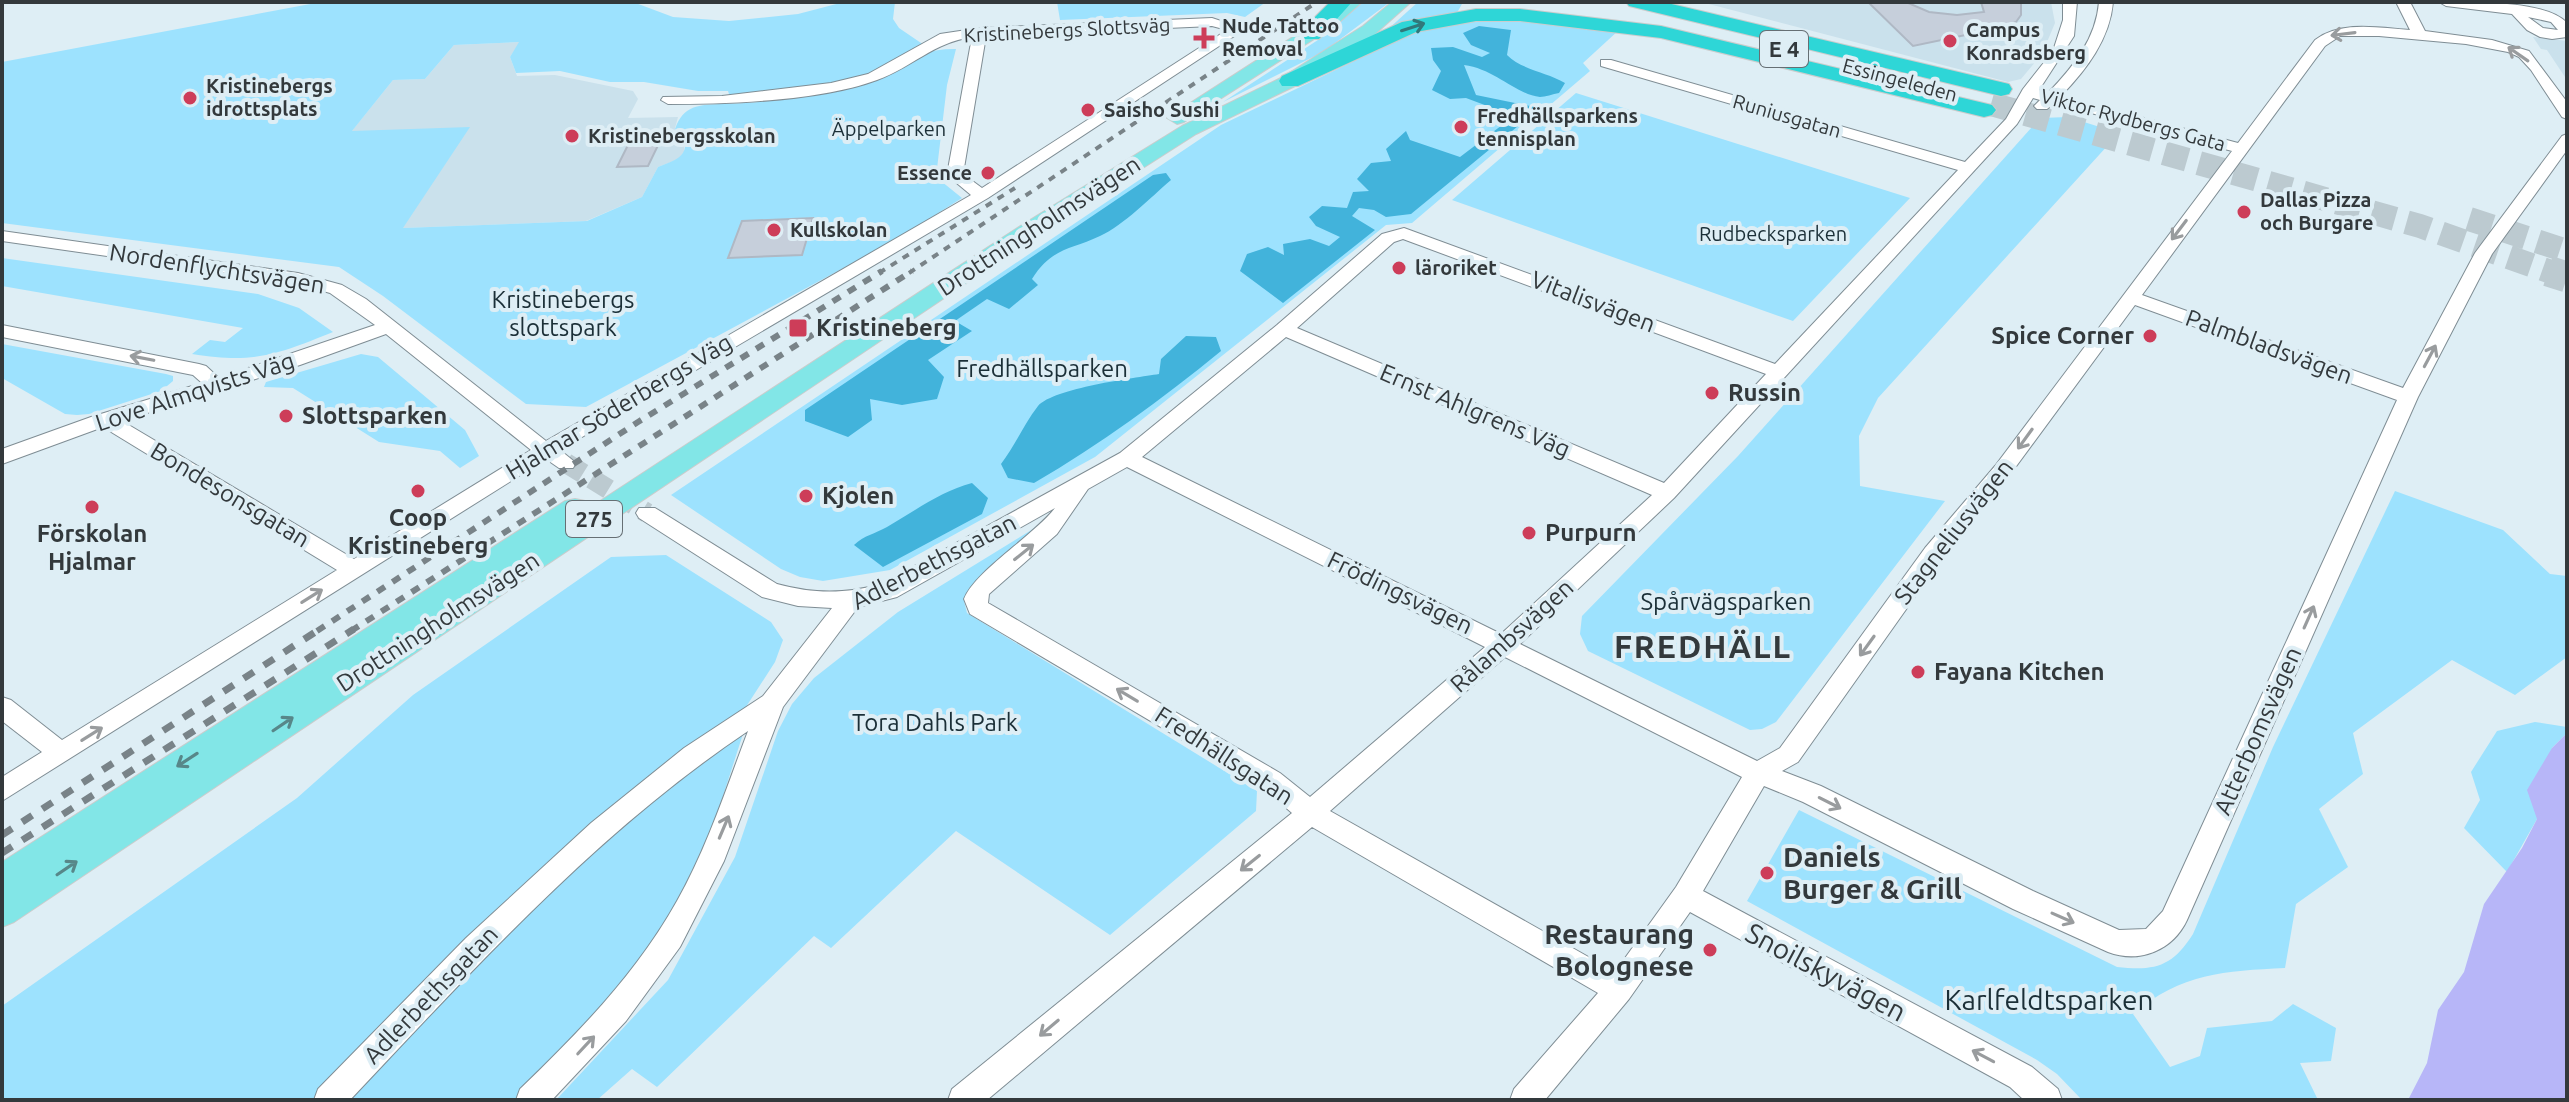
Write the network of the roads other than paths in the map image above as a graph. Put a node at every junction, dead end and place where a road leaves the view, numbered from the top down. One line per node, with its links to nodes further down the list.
1 (1342, 2): 16 (highway)
2 (1353, 2): 16 (main road, Drottningholmsvägen)
3 (1402, 2): 20 (main road, Drottningholmsvägen)
4 (1513, 2): 15 (highway)
5 (1575, 2): 23 (highway, Essingeleden / E 4)
6 (1636, 2): 18 (highway, Essingeleden / E 4)
7 (1681, 2): 18 (highway)
8 (2070, 2): 21 (street, Rålambsvägen)
9 (2106, 2): 24 (street, Rålambsvägen)
10 (2403, 2): 17 (street)
11 (2446, 2): 12 (street)
12 (2516, 11)
13 (1238, 29): 14 (street, Kristinebergs Slottsväg); 30 (street, Hjalmar Söderbergs Väg)
14 (980, 32): 22 (street, Kristinebergs Slottsväg); 30 (street)
15 (1661, 32): 20 (highway, one-way to 15); 23 (highway)
16 (1311, 34): 56 (main road, Drottningholmsvägen / 275, one-way to 56)
17 (2421, 37): 25 (street, one-way to 17); 28 (street, Stagneliusvägen, one-way to 28)
18 (1833, 47): 23 (highway, Essingeleden / E 4)
19 (1606, 63): 29 (street, Runiusgatan)
20 (1290, 81): 58 (main road, Drottningholmsvägen / 275, one-way to 20)
21 (2025, 95): 24 (street, Viktor Rydbergs Gata); 26 (street, Rålambsvägen)
22 (668, 100)
23 (1992, 101)
24 (2047, 102): 26 (street, Rålambsvägen); 28 (street, Viktor Rydbergs Gata)
25 (2567, 114)
26 (2012, 121): 29 (street, Rålambsvägen)
27 (2567, 139): 39 (street, Atterbomsvägen, one-way to 27)
28 (2236, 154): 33 (street, Stagneliusvägen, one-way to 33)
29 (1968, 168): 37 (street, Rålambsvägen)
30 (982, 195): 41 (street, Hjalmar Söderbergs Väg)
31 (1404, 233): 35 (street, Adlerbethsgatan); 37 (street, Vitalisvägen)
32 (2, 236): 34 (street, Nordenflychtsvägen)
33 (2129, 297): 39 (street, Palmbladsvägen); 53 (street, Stagneliusvägen, one-way to 53)
34 (389, 326): 38 (street, Love Almqvists Väg); 41 (street, Nordenflychtsvägen)
35 (1284, 329): 43 (street, Adlerbethsgatan); 45 (street, Ernst Ahlgrens Väg)
36 (2, 331): 38 (street, one-way to 36)
37 (1781, 373): 45 (street, Rålambsvägen)
38 (214, 384): 40 (street, Love Almqvists Väg)
39 (2408, 397): 53 (street, Atterbomsvägen, one-way to 39)
40 (106, 420): 42 (street, Love Almqvists Väg); 47 (street, Bondesonsgatan)
41 (556, 456): 47 (street, Hjalmar Söderbergs Väg)
42 (2, 457)
43 (1127, 458): 44 (street, Adlerbethsgatan); 49 (street, Frödingsvägen)
44 (1082, 480): 48 (street, Adlerbethsgatan); 55 (street, Fredhällsgatan, one-way to 44)
45 (1667, 493): 49 (street, Rålambsvägen)
46 (647, 513): 48 (street)
47 (354, 570): 52 (street, Hjalmar Söderbergs Väg, one-way to 47)
48 (850, 601): 50 (street, Adlerbethsgatan)
49 (1504, 645): 53 (street, Frödingsvägen); 55 (street, Rålambsvägen)
50 (772, 703): 60 (street, Adlerbethsgatan); 61 (street, one-way to 50)
51 (2, 707): 52 (street)
52 (61, 753): 54 (street, Hjalmar Söderbergs Väg)
53 (1758, 773): 57 (street, Stagneliusvägen)
54 (2, 790)
55 (1310, 813): 59 (street, Fredhällsgatan); 62 (street, Rålambsvägen, one-way to 62)
56 (2, 880)
57 (1686, 896): 59 (street, Stagneliusvägen); 64 (street, Snoilskyvägen, one-way to 57)
58 (2, 911)
59 (1619, 990): 63 (street, Stagneliusvägen)
60 (329, 1100)
61 (531, 1100)
62 (963, 1100)
63 (1525, 1100)
64 (2047, 1100)

